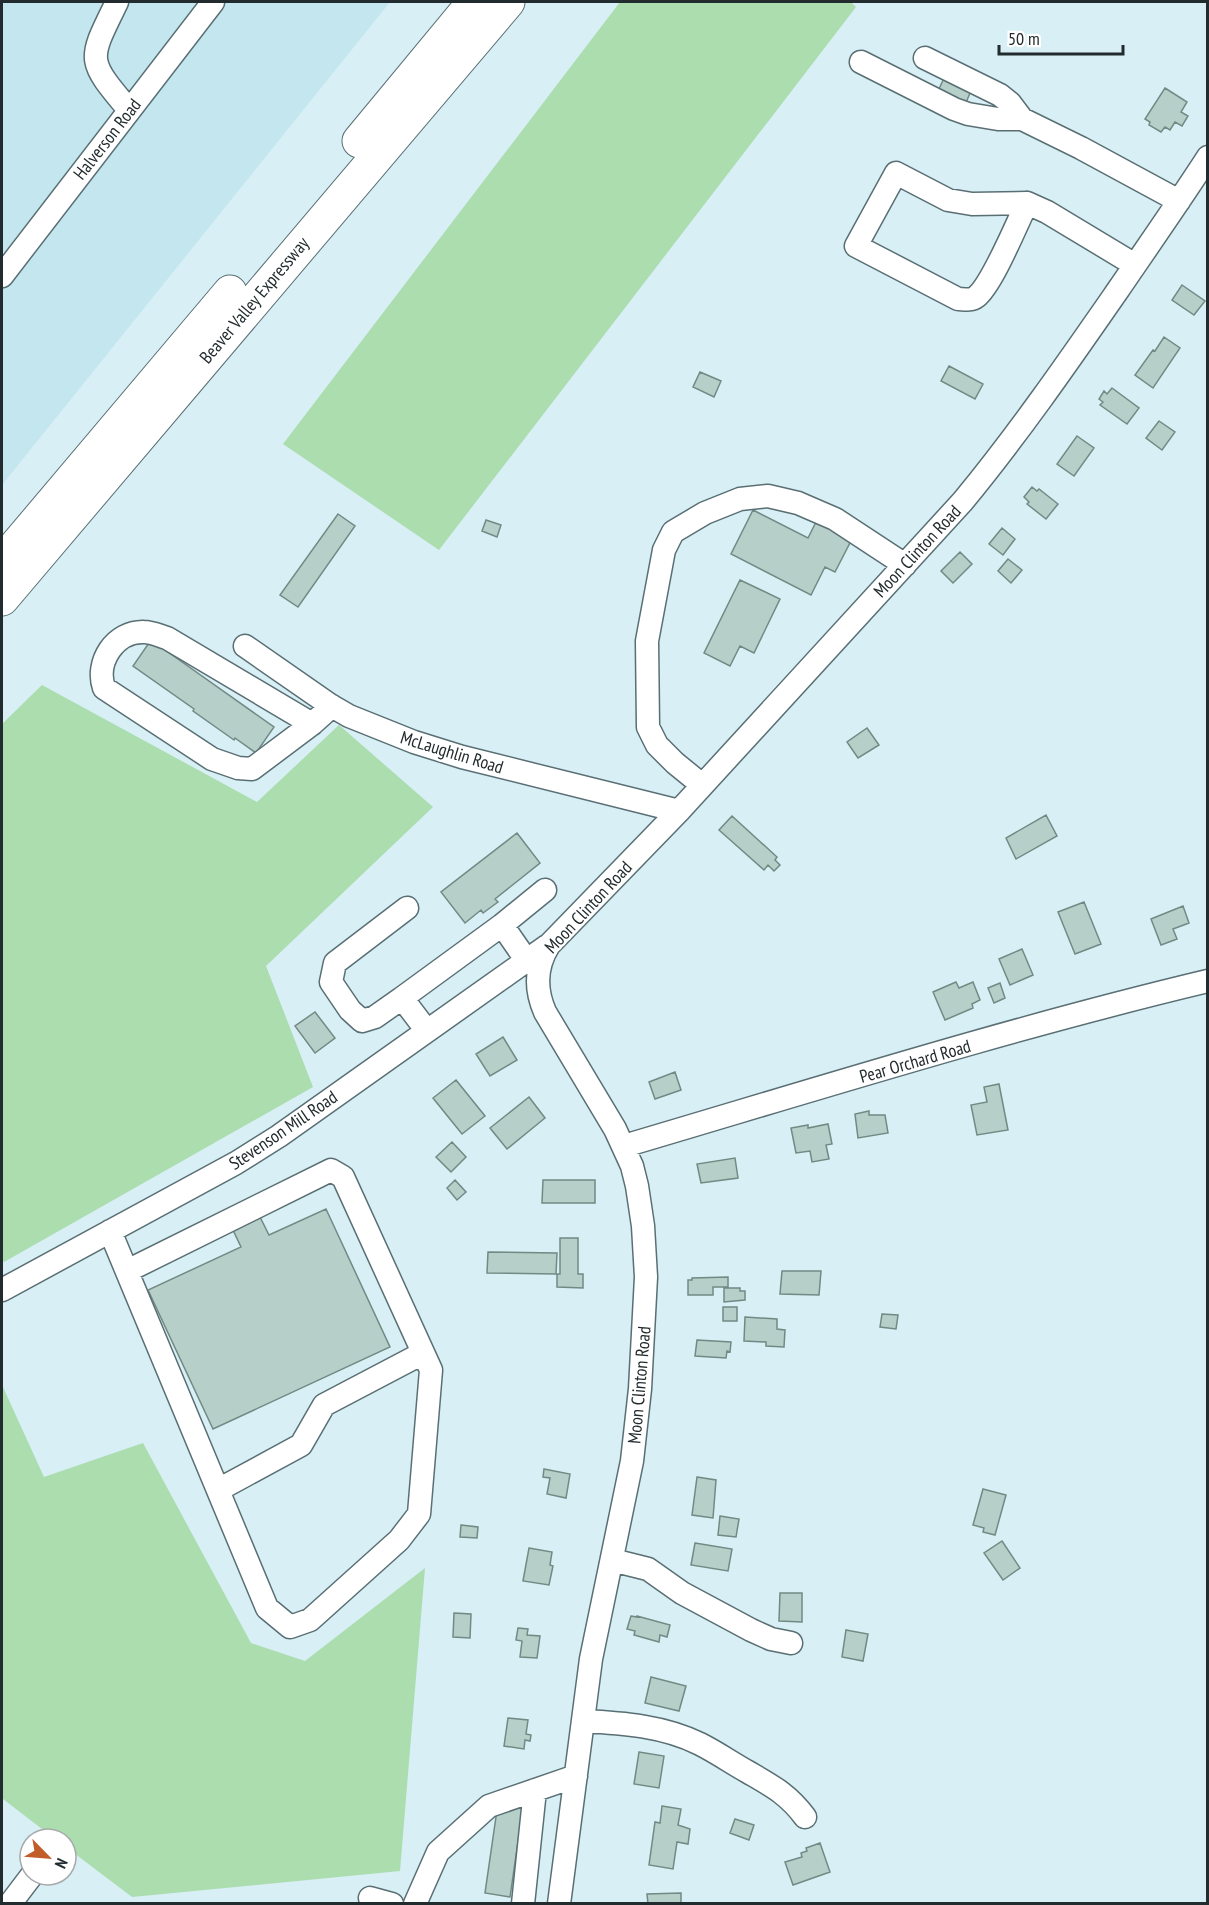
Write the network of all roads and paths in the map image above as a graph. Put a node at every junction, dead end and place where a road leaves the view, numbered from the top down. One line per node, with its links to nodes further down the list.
1 (117, 2): 7 (street)
2 (213, 2): 7 (street, Halverson Road)
3 (474, 2): 14 (highway, Beaver Valley Expressway)
4 (508, 2): 16 (highway, Beaver Valley Expressway)
5 (925, 58): 8 (street)
6 (861, 62): 8 (street)
7 (129, 110): 13 (street, Halverson Road)
8 (1022, 119): 10 (street)
9 (1208, 157): 10 (street, Moon Clinton Road)
10 (1179, 201): 12 (street, Moon Clinton Road)
11 (1027, 203): 11 (street); 12 (street)
12 (1135, 265): 15 (street, Moon Clinton Road)
13 (2, 276)
14 (2, 562)
15 (905, 564): 20 (street, Moon Clinton Road); 20 (street)
16 (2, 599)
17 (245, 646): 18 (street, McLaughlin Road)
18 (332, 706): 19 (street); 21 (street, McLaughlin Road)
19 (312, 724): 19 (street)
20 (702, 785): 21 (street, Moon Clinton Road)
21 (679, 811): 25 (street, Moon Clinton Road)
22 (545, 890): 24 (street)
23 (407, 908): 28 (street)
24 (502, 925): 26 (street); 28 (street)
25 (549, 945): 26 (street, Stevenson Mill Road); 30 (street, Moon Clinton Road)
26 (526, 961): 29 (street, Stevenson Mill Road)
27 (1208, 981): 30 (street, Pear Orchard Road)
28 (402, 998): 29 (street)
29 (427, 1031): 31 (street, Stevenson Mill Road)
30 (624, 1146): 36 (street, Moon Clinton Road)
31 (110, 1231): 32 (street); 33 (street, Stevenson Mill Road)
32 (127, 1271): 34 (street); 35 (street)
33 (2, 1290)
34 (423, 1353): 35 (street); 35 (street)
35 (218, 1490)
36 (612, 1560): 37 (street); 38 (street, Moon Clinton Road)
37 (791, 1643)
38 (583, 1721): 39 (street, Moon Clinton Road); 41 (street)
39 (576, 1776): 40 (street); 46 (street, Moon Clinton Road)
40 (535, 1790): 44 (street); 45 (street)
41 (805, 1817)
42 (23, 1887): 43 (street)
43 (10, 1904)
44 (415, 1904)
45 (523, 1904)
46 (559, 1904)

